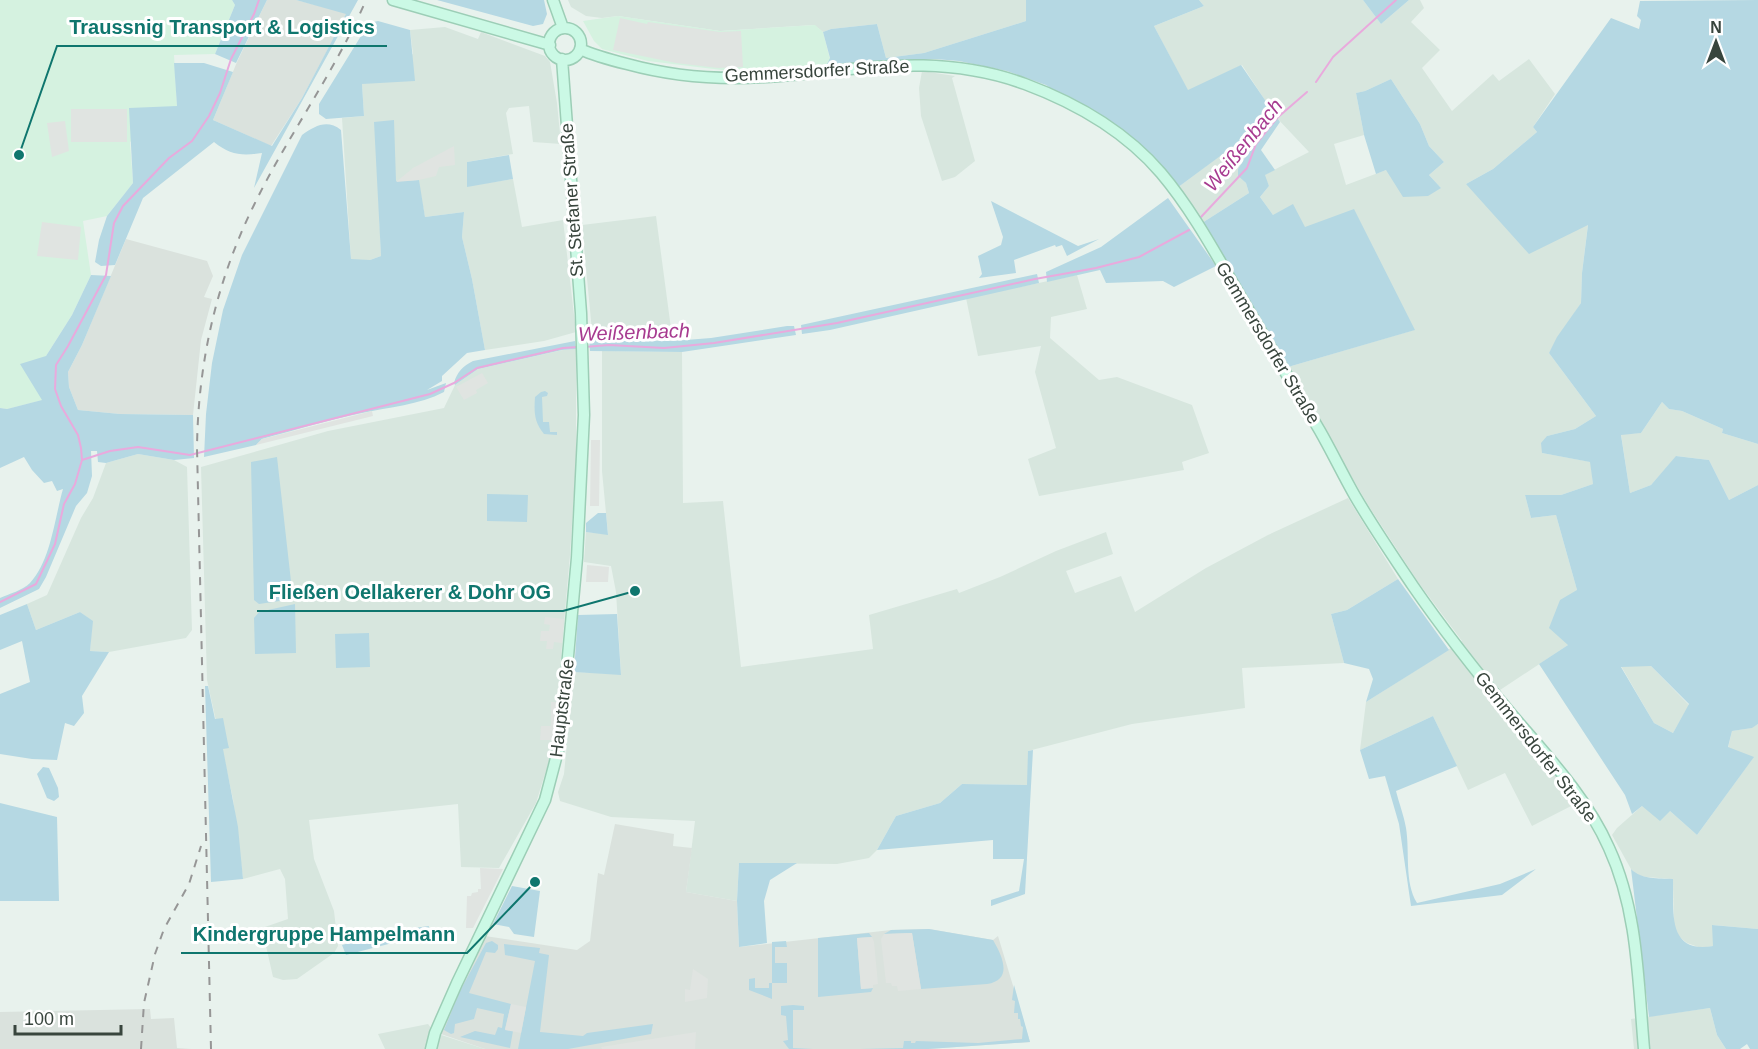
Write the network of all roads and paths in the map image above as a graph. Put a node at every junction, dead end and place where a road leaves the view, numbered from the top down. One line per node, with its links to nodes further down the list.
1 (393, 0): 4 (main road)
2 (553, 0): 3 (main road)
3 (563, 28): 4 (main road); 5 (main road)
4 (550, 45): 6 (main road)
5 (580, 49): 6 (main road); 9 (main road, Gemmersdorfer Straße)
6 (562, 59): 7 (main road, St. Stefaner Straße)
7 (582, 346): 8 (main road, Hauptstraße)
8 (431, 1049)
9 (1644, 1049)

